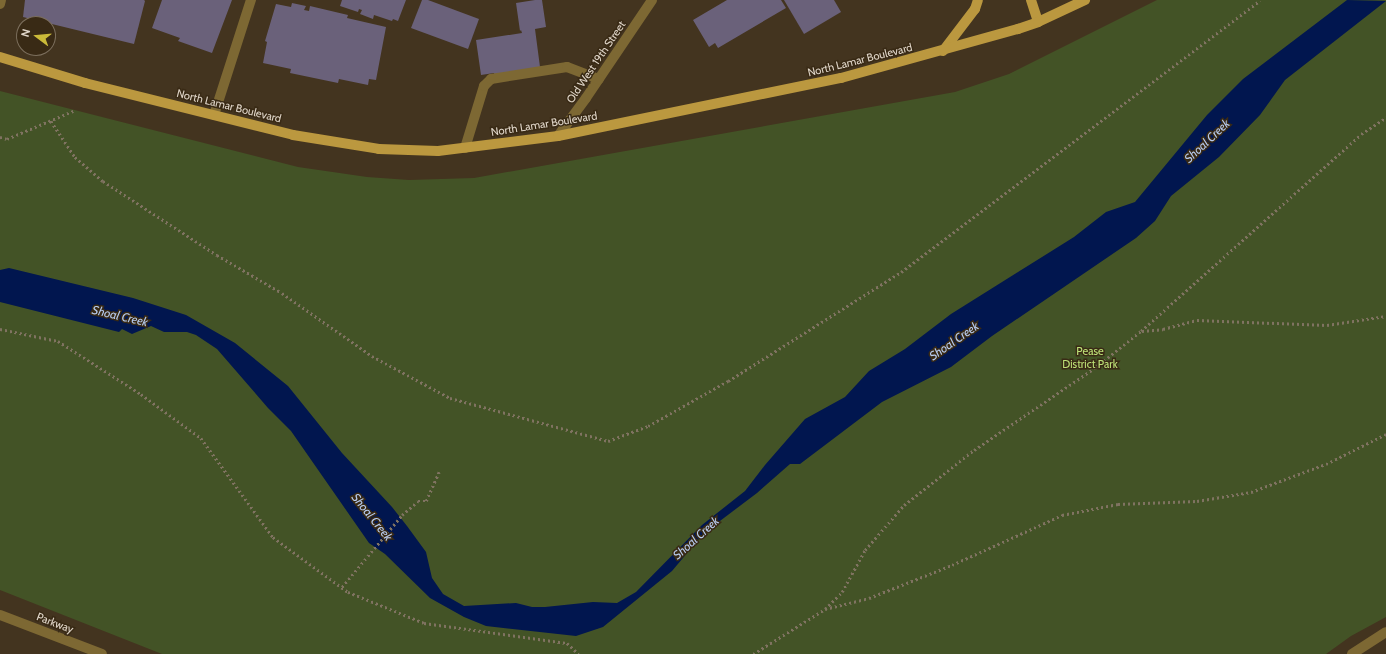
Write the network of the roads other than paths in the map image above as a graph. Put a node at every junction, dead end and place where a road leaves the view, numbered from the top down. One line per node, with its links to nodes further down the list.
1 (2, 0): 7 (street)
2 (251, 0): 12 (street)
3 (652, 0): 11 (street, Old West 19th Street)
4 (978, 0): 9 (main road)
5 (1031, 0): 8 (main road)
6 (1085, 0): 8 (main road, North Lamar Boulevard)
7 (0, 4)
8 (1038, 22): 9 (main road, North Lamar Boulevard)
9 (943, 51): 13 (main road, North Lamar Boulevard)
10 (0, 56): 12 (main road, North Lamar Boulevard)
11 (599, 79): 13 (street, Old West 19th Street); 14 (street)
12 (214, 115): 14 (main road, North Lamar Boulevard)
13 (558, 136): 14 (main road, North Lamar Boulevard)
14 (465, 148)
15 (0, 615): 17 (street, Parkway)
16 (1386, 632): 18 (street)
17 (102, 654)
18 (1352, 654)

